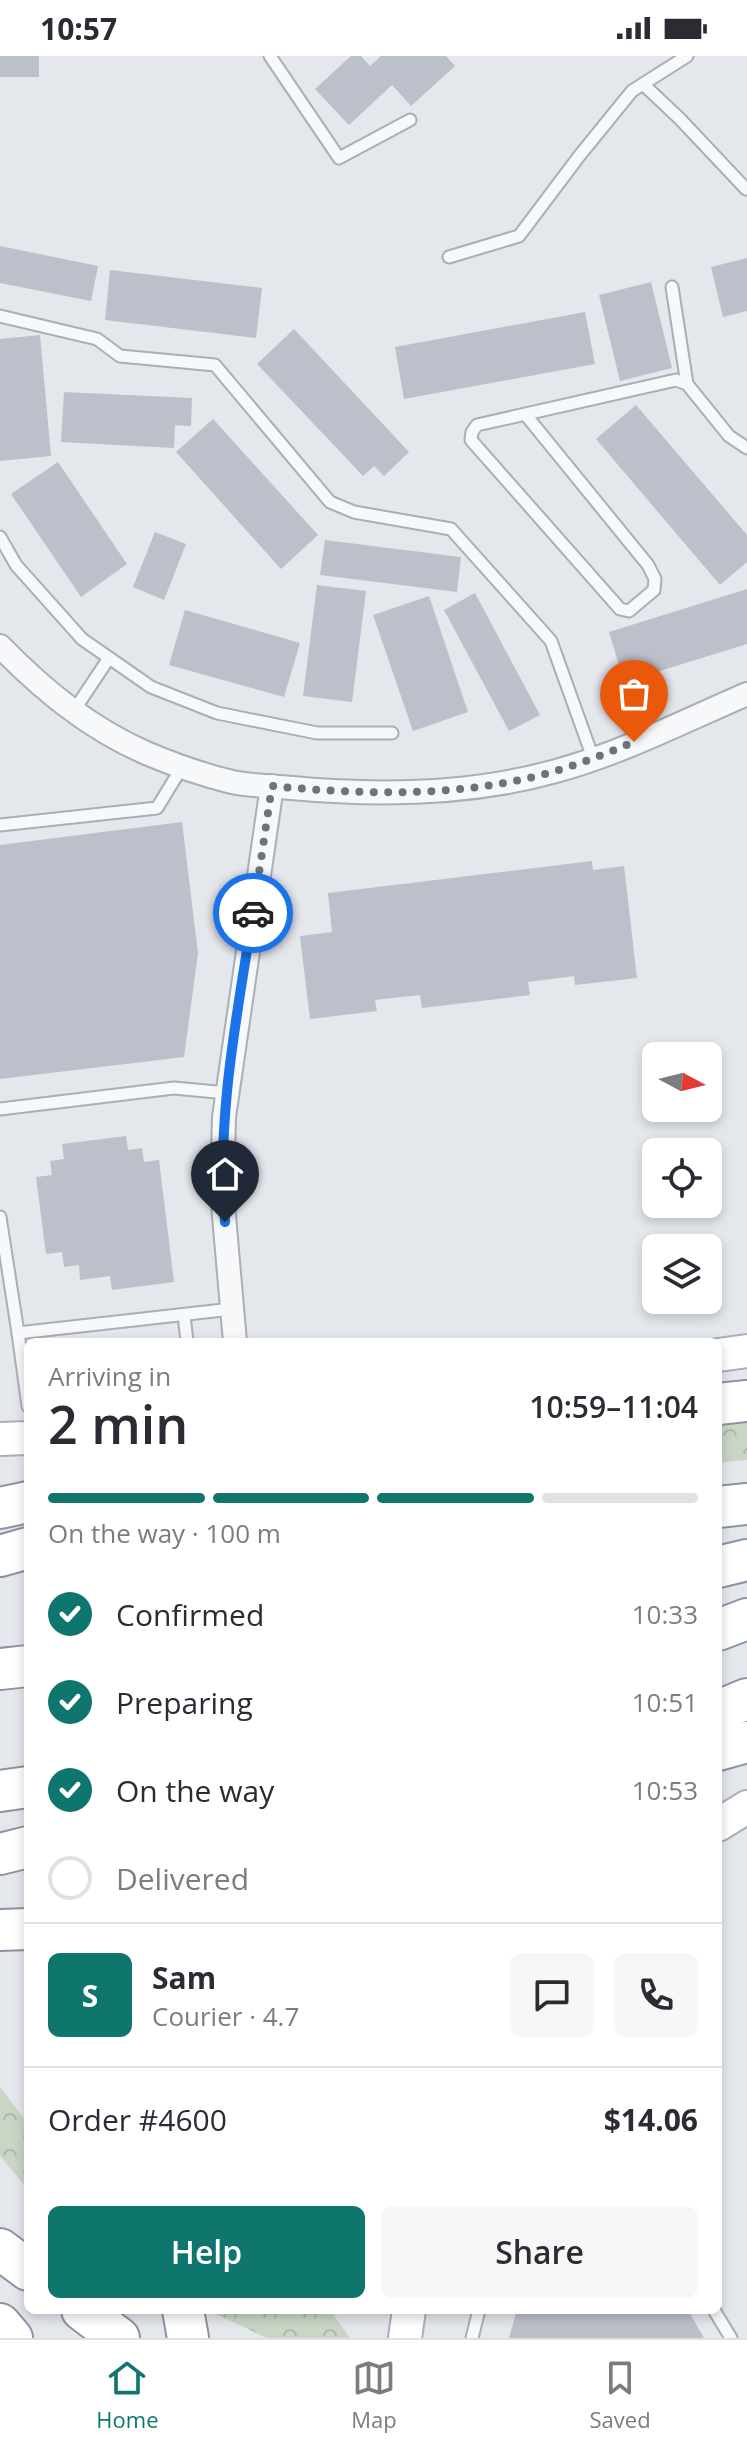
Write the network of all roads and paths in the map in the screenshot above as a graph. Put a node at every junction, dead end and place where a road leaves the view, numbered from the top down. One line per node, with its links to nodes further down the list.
1 (270, 56): 4 (lane)
2 (687, 56): 3 (lane)
3 (644, 85): 5 (lane); 6 (lane)
4 (410, 120)
5 (746, 189)
6 (449, 257)
7 (672, 287): 9 (lane)
8 (0, 316): 18 (lane)
9 (687, 384): 10 (lane); 11 (lane)
10 (525, 414): 10 (lane)
11 (747, 448)
12 (0, 537): 14 (lane)
13 (0, 646): 16 (street)
14 (109, 658): 16 (lane); 17 (lane)
15 (747, 694): 18 (street)
16 (73, 712): 19 (street)
17 (392, 733)
18 (593, 758): 20 (street)
19 (182, 766): 20 (street); 21 (lane)
20 (272, 786): 22 (street)
21 (0, 825)
22 (227, 1093): 23 (lane); 25 (street)
23 (0, 1109)
24 (0, 1217): 27 (lane)
25 (232, 1309): 26 (lane); 29 (street)
26 (184, 1315): 27 (lane); 28 (lane)
27 (18, 1333): 32 (lane)
28 (187, 1338)
29 (235, 1338)
30 (747, 1351): 31 (main road)
31 (722, 1354)
32 (24, 1372)
33 (747, 1401): 34 (highway)
34 (722, 1404)
35 (24, 1438): 36 (main road)
36 (0, 1439)
37 (24, 1491): 38 (highway)
38 (0, 1494)
39 (24, 1503): 42 (highway)
40 (747, 1504): 41 (highway)
41 (722, 1507)
42 (0, 1508)
43 (24, 1549): 44 (highway)
44 (0, 1556)
45 (747, 1560): 46 (highway)
46 (722, 1566)
47 (24, 1574): 48 (highway)
48 (0, 1578)
49 (747, 1611): 50 (highway)
50 (722, 1617)
51 (747, 1619): 52 (highway)
52 (722, 1628)
53 (24, 1666): 54 (highway)
54 (0, 1669)
55 (747, 1699): 56 (highway)
56 (722, 1709)
57 (747, 1742): 58 (highway)
58 (722, 1749)
59 (24, 1788): 60 (highway)
60 (0, 1791)
61 (747, 1807): 62 (main road)
62 (722, 1823)
63 (24, 1848): 64 (highway)
64 (0, 1854)
65 (24, 1872): 66 (highway)
66 (0, 1875)
67 (24, 1929): 68 (highway)
68 (0, 1930)
69 (0, 2249): 70 (highway)
70 (24, 2267)
71 (87, 2314): 78 (highway)
72 (184, 2314): 79 (highway)
73 (408, 2314): 80 (main road)
74 (478, 2314): 81 (lane)
75 (716, 2314): 82 (lane)
76 (0, 2324): 77 (highway)
77 (12, 2338)
78 (119, 2338)
79 (188, 2338)
80 (405, 2338)
81 (472, 2338)
82 (731, 2338)

